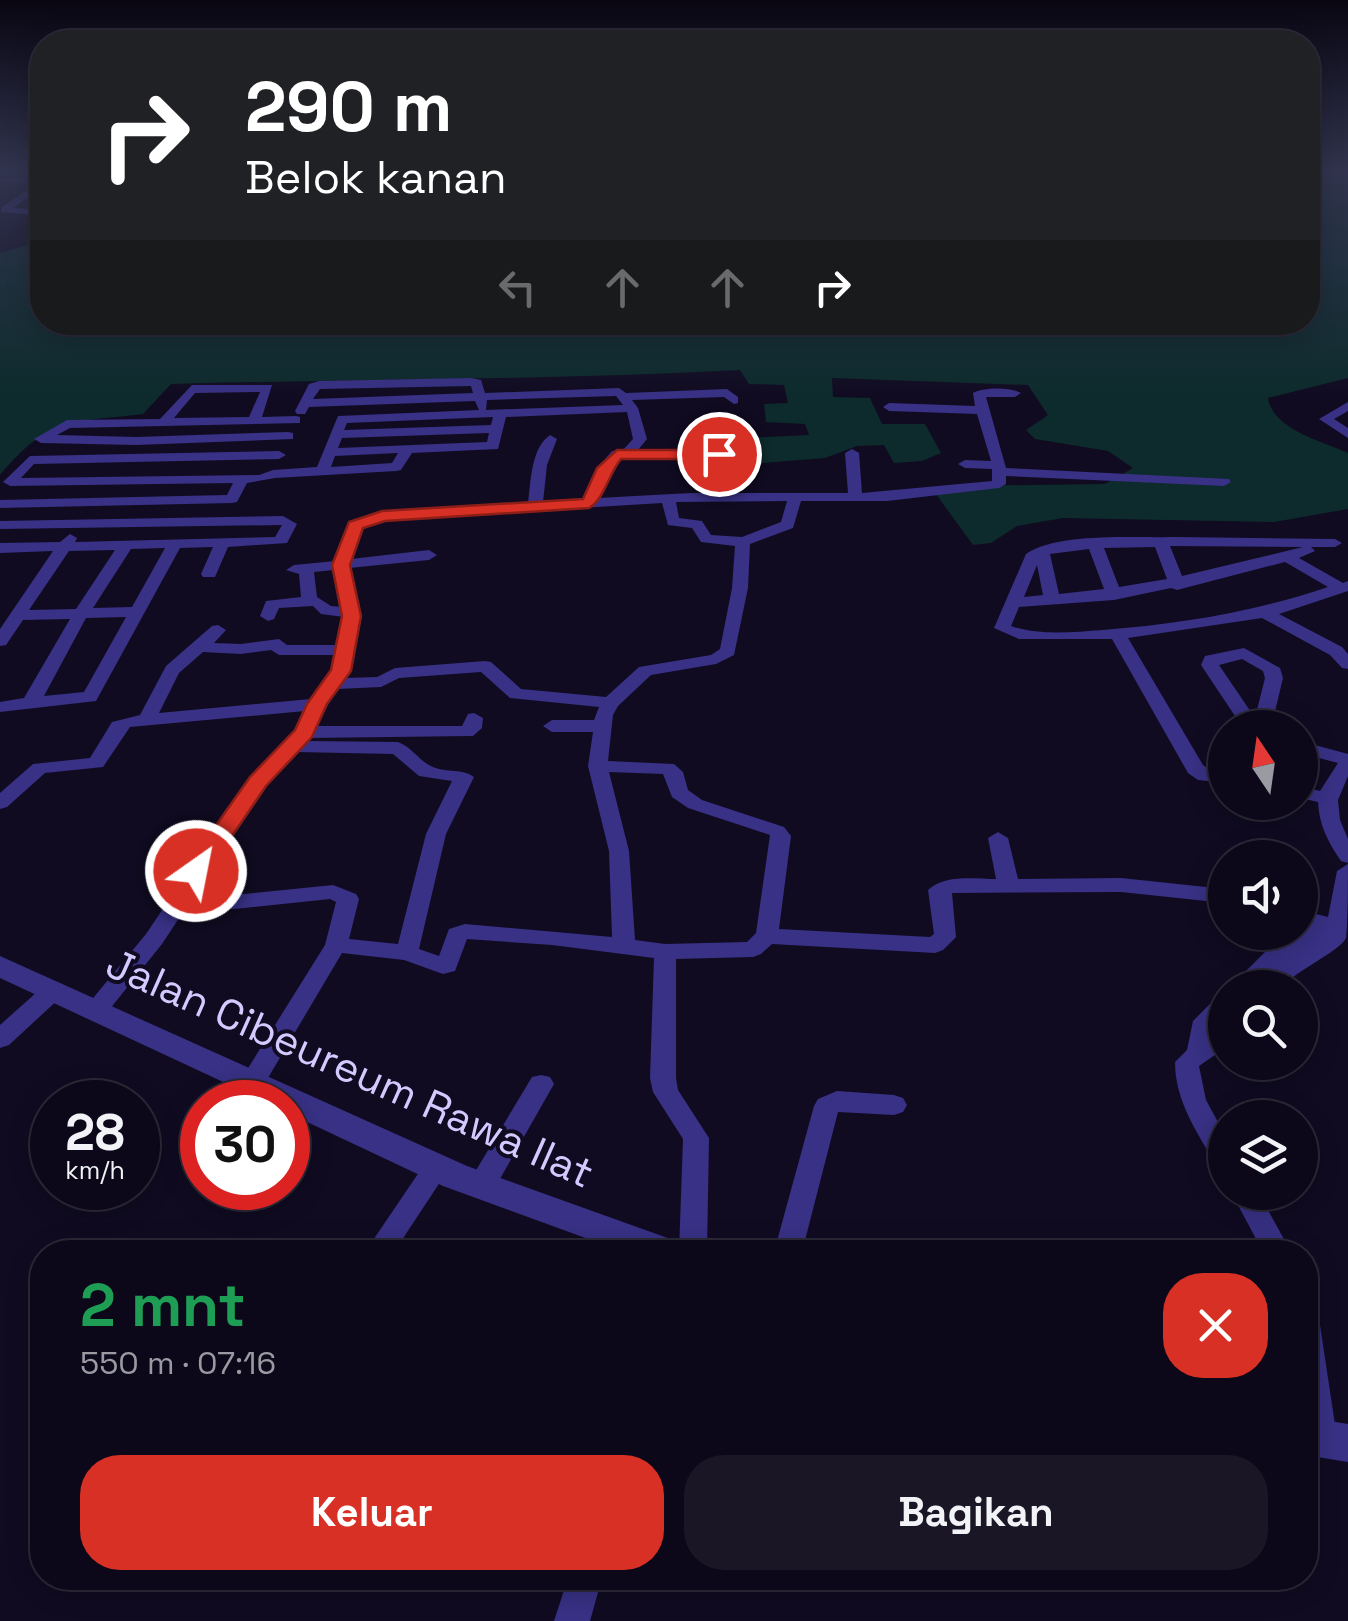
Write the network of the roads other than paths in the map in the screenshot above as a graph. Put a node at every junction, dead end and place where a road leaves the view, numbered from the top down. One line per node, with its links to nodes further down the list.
1 (228, 388): 11 (street); 13 (street); 14 (street)
2 (1015, 392): 8 (street)
3 (478, 396): 5 (street); 10 (street); 12 (street)
4 (734, 400): 5 (street)
5 (629, 402): 9 (street); 24 (street)
6 (1348, 406): 17 (street)
7 (889, 407): 8 (street)
8 (980, 410): 29 (street)
9 (500, 413): 10 (street); 15 (street)
10 (484, 414): 16 (street)
11 (254, 420): 12 (street); 14 (street)
12 (296, 420): 18 (street)
13 (164, 422): 14 (street); 20 (street)
14 (208, 422)
15 (496, 429): 16 (street); 21 (street)
16 (339, 434): 22 (street)
17 (1348, 434)
18 (288, 436): 20 (street); 26 (street)
19 (550, 439): 42 (street)
20 (136, 441): 27 (street)
21 (408, 449): 22 (street); 30 (street)
22 (331, 452): 30 (street)
23 (852, 453): 38 (street)
24 (627, 454): 25 (street); 40 (street)
25 (739, 454)
26 (279, 455): 27 (street); 31 (street)
27 (124, 458): 33 (street); 33 (street)
28 (964, 464): 29 (street)
29 (999, 468): 34 (street); 35 (street)
30 (322, 470): 31 (street)
31 (272, 474): 32 (street)
32 (242, 480): 33 (street); 39 (street)
33 (108, 481): 39 (street)
34 (1224, 482)
35 (910, 494): 38 (street); 43 (street)
36 (795, 496): 37 (street); 38 (street); 47 (street)
37 (668, 498): 40 (street); 47 (street)
38 (856, 498)
39 (95, 502): 41 (street); 44 (street)
40 (589, 503): 42 (street)
41 (0, 504)
42 (535, 506): 59 (street)
43 (924, 514)
44 (81, 523): 45 (street); 48 (street); 54 (street)
45 (0, 525)
46 (1342, 541): 51 (street); 58 (street)
47 (742, 542): 82 (street)
48 (222, 544): 53 (street); 61 (street)
49 (1094, 544): 50 (street); 56 (street); 64 (street)
50 (1162, 544): 51 (street); 62 (street)
51 (1220, 544): 60 (street)
52 (126, 545): 53 (street); 54 (street); 71 (street)
53 (174, 545): 68 (street)
54 (64, 546): 55 (street); 72 (street)
55 (0, 548)
56 (1041, 549): 65 (street); 67 (street)
57 (429, 555): 59 (street)
58 (1287, 557): 60 (street); 63 (street)
59 (341, 565): 66 (street); 69 (street)
60 (1233, 570): 62 (street)
61 (209, 574)
62 (1177, 585): 64 (street)
63 (1344, 587): 70 (street)
64 (1114, 595): 65 (street)
65 (1052, 600): 67 (street)
66 (309, 601): 69 (street); 73 (street)
67 (1015, 602): 75 (street)
68 (136, 612): 71 (street); 81 (street)
69 (351, 612): 78 (street)
70 (1265, 613): 75 (street); 79 (street)
71 (80, 615): 72 (street); 81 (street)
72 (18, 616): 76 (street)
73 (268, 616)
74 (218, 630): 77 (street)
75 (1118, 635): 94 (street)
76 (0, 641)
77 (198, 647): 78 (street); 87 (street)
78 (346, 650): 80 (street)
79 (1348, 664)
80 (332, 684): 82 (street); 88 (street)
81 (32, 702): 83 (street)
82 (610, 703): 90 (street)
83 (0, 706)
84 (1241, 710): 85 (street)
85 (1266, 710)
86 (474, 718): 88 (street)
87 (147, 719): 88 (street); 97 (street)
88 (307, 725): 103 (street); 110 (street)
89 (552, 726): 90 (street)
90 (602, 726): 93 (street)
91 (1318, 753): 92 (street)
92 (1348, 764): 96 (street)
93 (598, 766): 106 (street); 108 (street)
94 (1208, 776)
95 (1318, 797): 96 (street)
96 (1328, 800): 99 (street)
97 (0, 804)
98 (998, 838): 101 (street)
99 (1348, 856)
100 (1348, 871): 105 (street)
101 (1009, 888): 102 (street); 106 (street)
102 (1208, 894)
103 (179, 898): 107 (street); 115 (street)
104 (1318, 920): 105 (street)
105 (1335, 923): 112 (street); 113 (street)
106 (767, 936): 109 (street)
107 (336, 945): 110 (street); 121 (street)
108 (624, 947): 109 (street); 110 (street)
109 (665, 952): 131 (street)
110 (407, 953)
111 (0, 966): 114 (street, Jalan Cibeureum Rawa Ilat)
112 (1257, 970)
113 (1283, 970)
114 (54, 990): 115 (street, Jalan Cibeureum Rawa Ilat); 117 (street)
115 (97, 1008): 120 (street, Jalan Cibeureum Rawa Ilat)
116 (1208, 1021): 119 (street)
117 (0, 1039)
118 (1208, 1045): 119 (street)
119 (1199, 1050): 125 (street)
120 (251, 1080)
121 (255, 1080)
122 (541, 1084): 127 (street)
123 (894, 1104): 132 (street)
124 (310, 1108): 126 (street, Jalan Cibeureum Rawa Ilat)
125 (1208, 1128)
126 (437, 1168): 127 (street, Jalan Cibeureum Rawa Ilat); 129 (street)
127 (482, 1185): 130 (street, Jalan Cibeureum Rawa Ilat)
128 (1254, 1210): 133 (street)
129 (387, 1240)
130 (596, 1240)
131 (692, 1240)
132 (791, 1240)
133 (1270, 1240)
134 (1318, 1399): 135 (street)
135 (1325, 1439)
136 (581, 1590): 137 (street)
137 (572, 1621)

